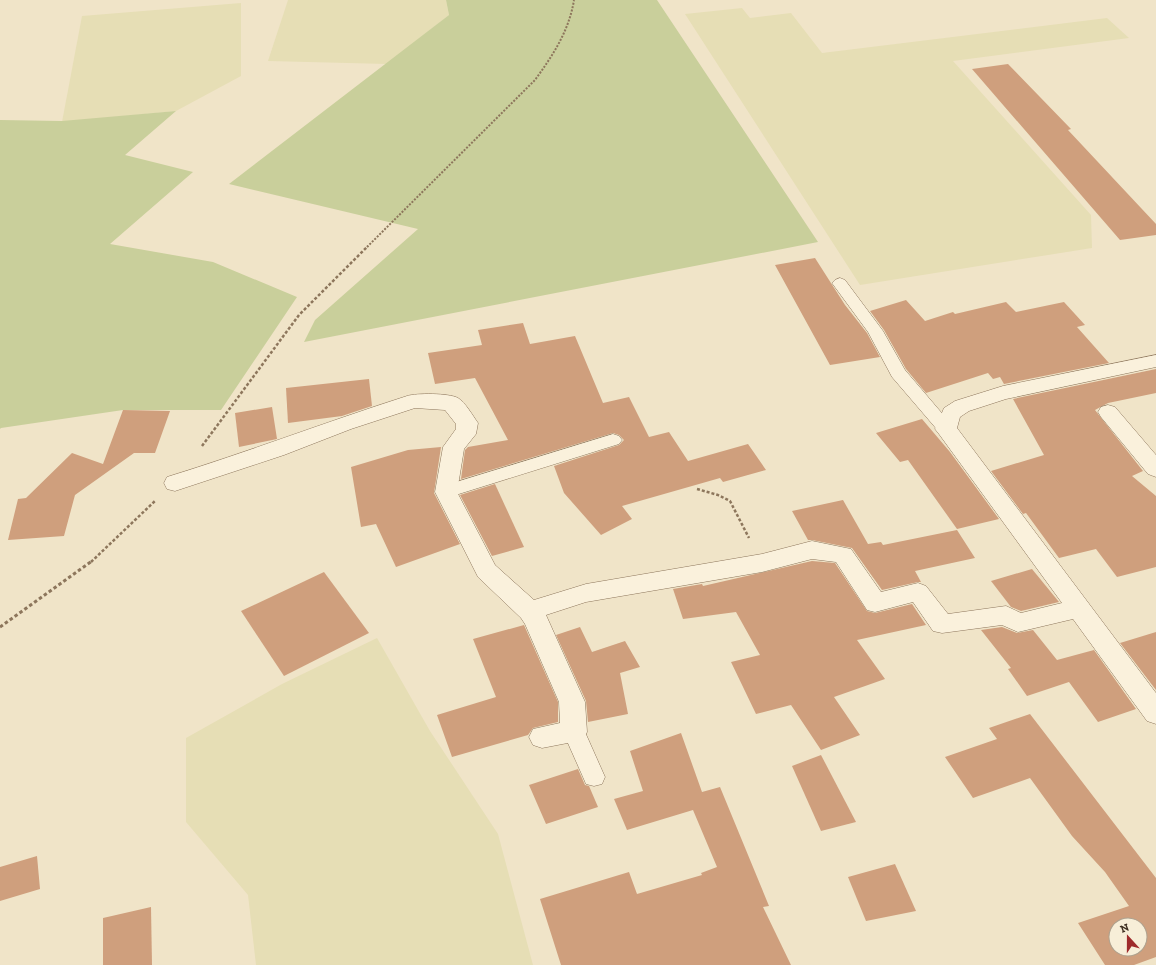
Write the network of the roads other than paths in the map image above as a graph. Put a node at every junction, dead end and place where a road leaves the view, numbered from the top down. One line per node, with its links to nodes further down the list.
1 (840, 283): 4 (lane)
2 (1156, 361): 4 (street)
3 (1108, 412): 6 (street)
4 (946, 429): 10 (street)
5 (613, 440): 9 (lane)
6 (1148, 447): 7 (street)
7 (1156, 469)
8 (175, 483): 9 (street)
9 (446, 492): 11 (street)
10 (1078, 609): 11 (street); 12 (street)
11 (530, 611): 13 (street)
12 (1156, 713)
13 (574, 732): 14 (street); 15 (lane)
14 (542, 737)
15 (594, 777)

